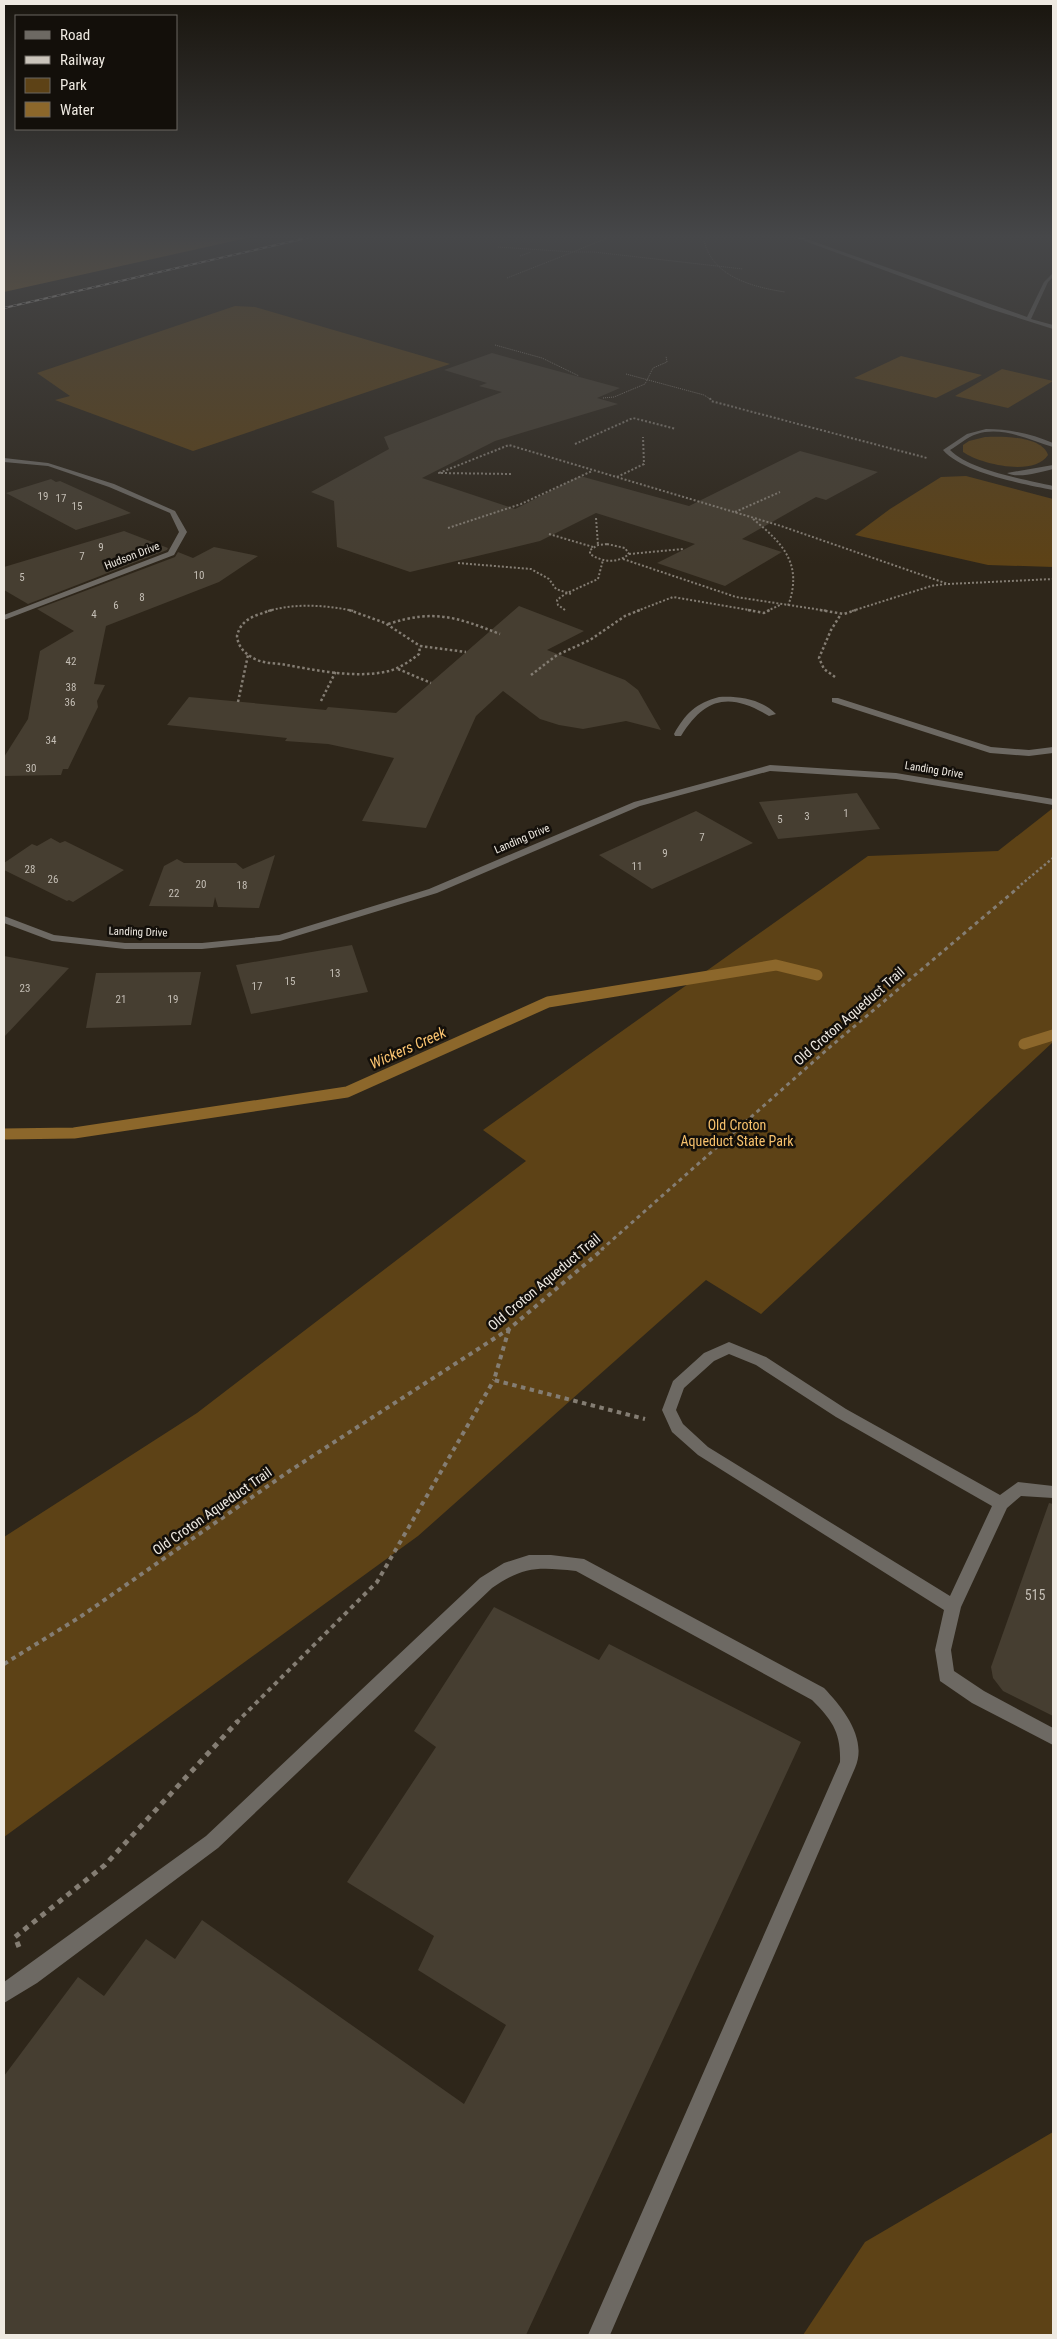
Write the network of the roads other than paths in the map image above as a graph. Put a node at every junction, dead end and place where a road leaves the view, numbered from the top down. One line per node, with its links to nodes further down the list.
1 (1053, 445): 4 (street)
2 (4, 460): 6 (street, Hudson Drive)
3 (1053, 467): 4 (street)
4 (990, 471): 5 (street)
5 (1053, 488)
6 (4, 618)
7 (836, 700): 10 (street)
8 (772, 714): 9 (street)
9 (678, 734)
10 (1053, 750)
11 (1053, 802): 12 (street, Landing Drive)
12 (4, 919)
13 (1053, 1492): 14 (street)
14 (1001, 1503): 15 (street); 15 (street)
15 (953, 1607): 16 (street)
16 (1053, 1737)
17 (4, 1993): 18 (street)
18 (598, 2335)

